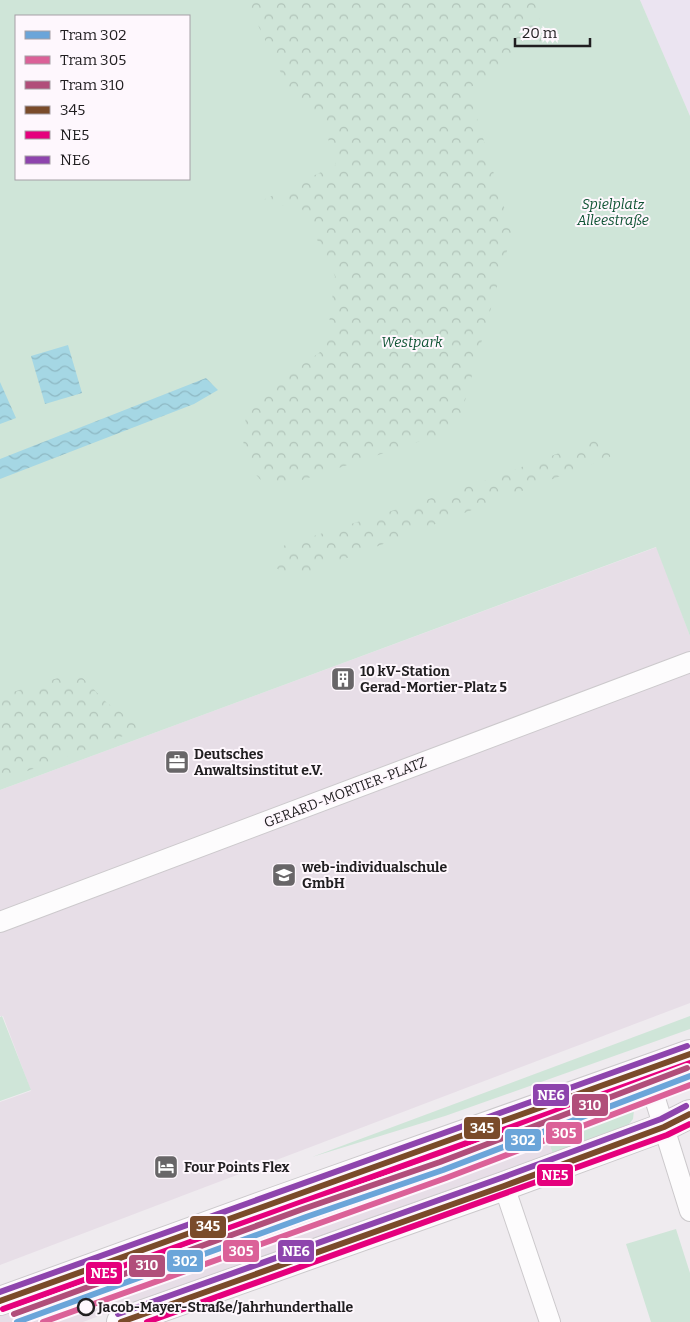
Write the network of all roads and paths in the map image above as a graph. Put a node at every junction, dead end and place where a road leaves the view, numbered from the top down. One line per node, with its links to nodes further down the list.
1 (690, 662): 2 (street, GERARD-MORTIER-PLATZ)
2 (0, 922)
3 (690, 1054): 4 (main road)
4 (646, 1070): 6 (street); 9 (main road)
5 (690, 1114): 6 (main road)
6 (664, 1127): 7 (main road); 8 (street)
7 (504, 1186): 10 (main road); 11 (street)
8 (690, 1211)
9 (0, 1301)
10 (122, 1322)
11 (550, 1322)

